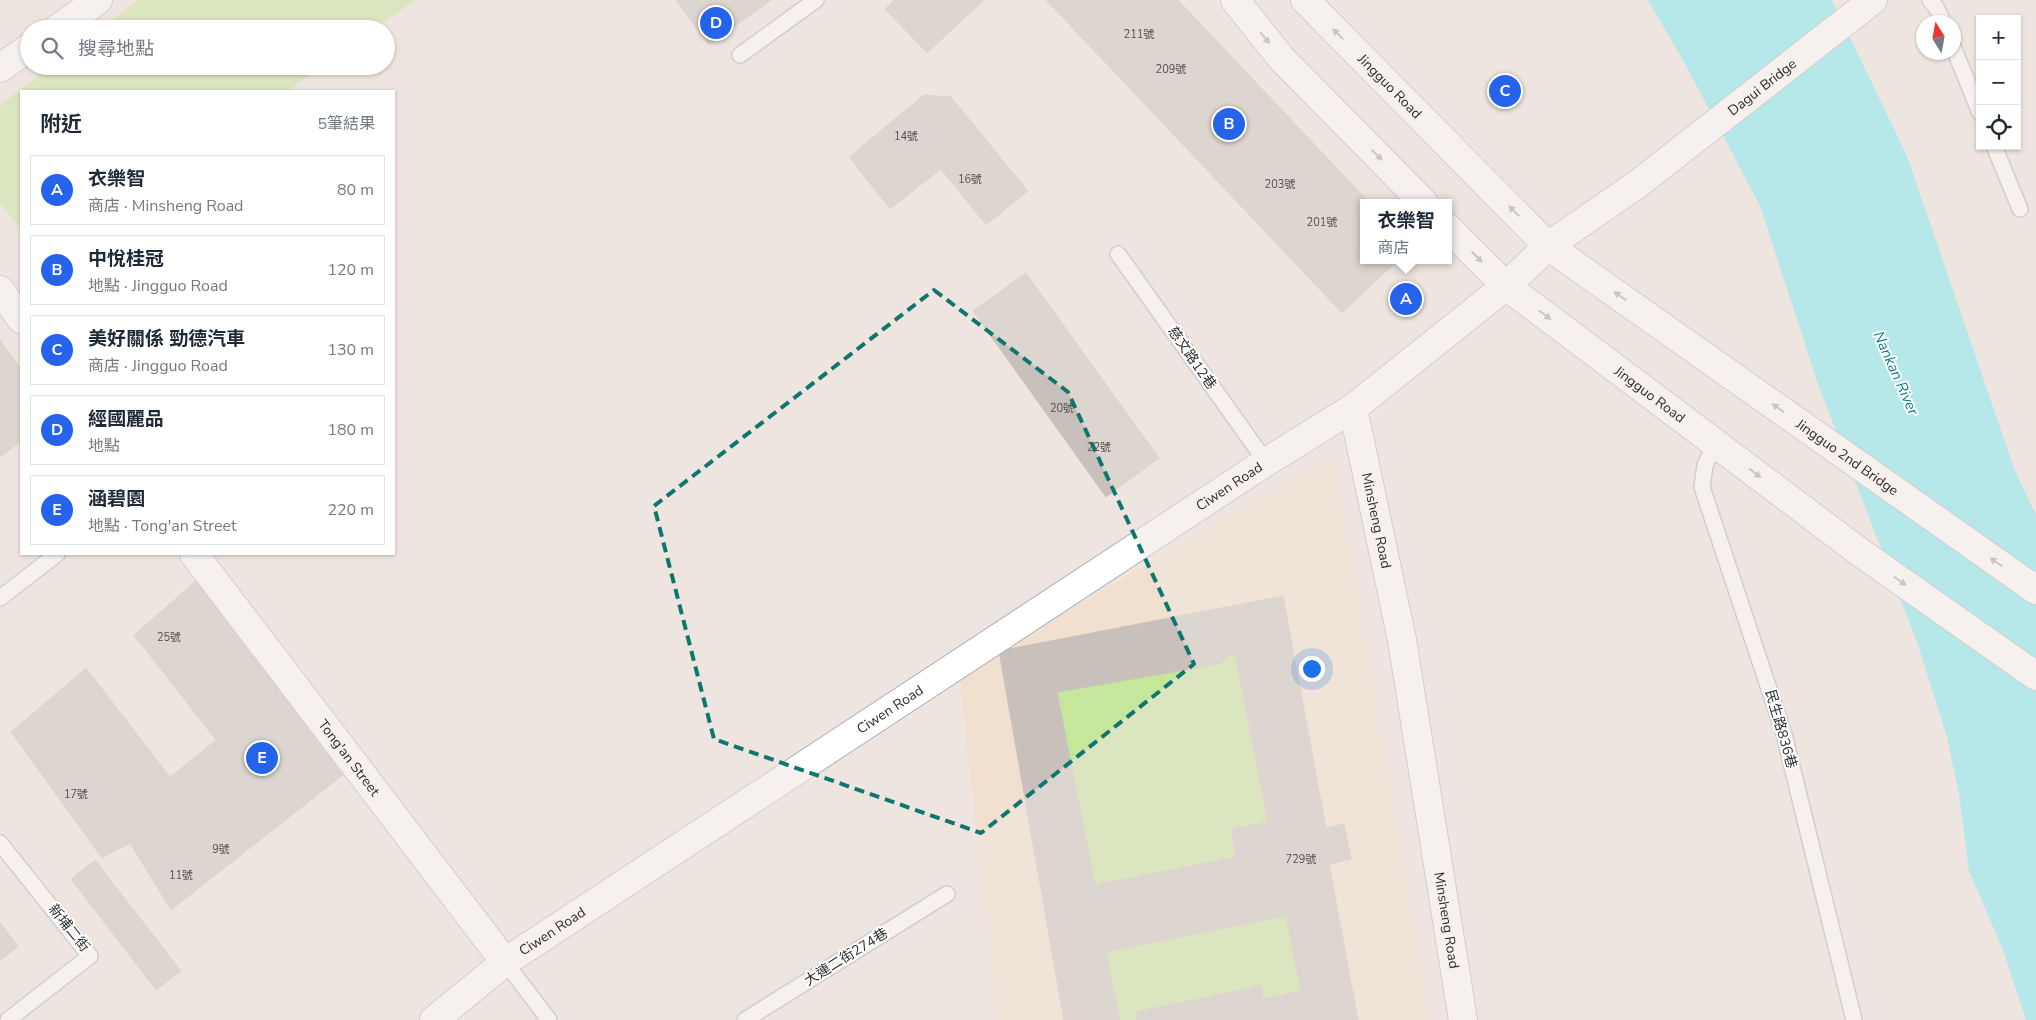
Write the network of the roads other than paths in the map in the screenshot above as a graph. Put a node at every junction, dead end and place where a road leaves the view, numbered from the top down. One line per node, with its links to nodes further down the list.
1 (98, 0): 8 (street)
2 (816, 0): 10 (lane)
3 (1235, 0): 15 (street, one-way to 15)
4 (1305, 0): 18 (street, Jingguo Road, one-way to 4)
5 (1930, 0): 7 (lane)
6 (1868, 4): 18 (street, Dagui Bridge)
7 (1940, 15)
8 (70, 20)
9 (20, 54): 12 (street)
10 (740, 55)
11 (1958, 60): 13 (lane)
12 (0, 68)
13 (1977, 105)
14 (1996, 150): 16 (lane)
15 (1420, 199)
16 (2020, 209)
17 (1452, 232): 20 (street, Jingguo Road, one-way to 20)
18 (1548, 246): 20 (street); 23 (street, Jingguo Road, one-way to 18)
19 (1118, 254): 26 (lane, 慈文路12巷)
20 (1506, 286): 24 (street); 25 (street, Jingguo Road, one-way to 25)
21 (0, 290): 22 (street)
22 (20, 318)
23 (1660, 324): 29 (street, Jingguo 2nd Bridge, one-way to 23)
24 (1353, 408): 26 (street, Ciwen Road); 39 (street, Minsheng Road)
25 (1716, 444): 31 (street, Jingguo Road, one-way to 31); 40 (lane, 民生路836巷)
26 (1266, 462): 34 (street, Ciwen Road)
27 (56, 555): 30 (lane)
28 (195, 555): 34 (street, Tong'an Street)
29 (2036, 590)
30 (0, 598)
31 (2036, 676)
32 (0, 843): 35 (lane, 新埔二街)
33 (947, 894): 38 (lane, 大連二街274巷)
34 (504, 962): 36 (street, Ciwen Road); 37 (lane)
35 (8, 1020)
36 (434, 1020)
37 (549, 1020)
38 (745, 1020)
39 (1463, 1020)
40 (1854, 1020)

